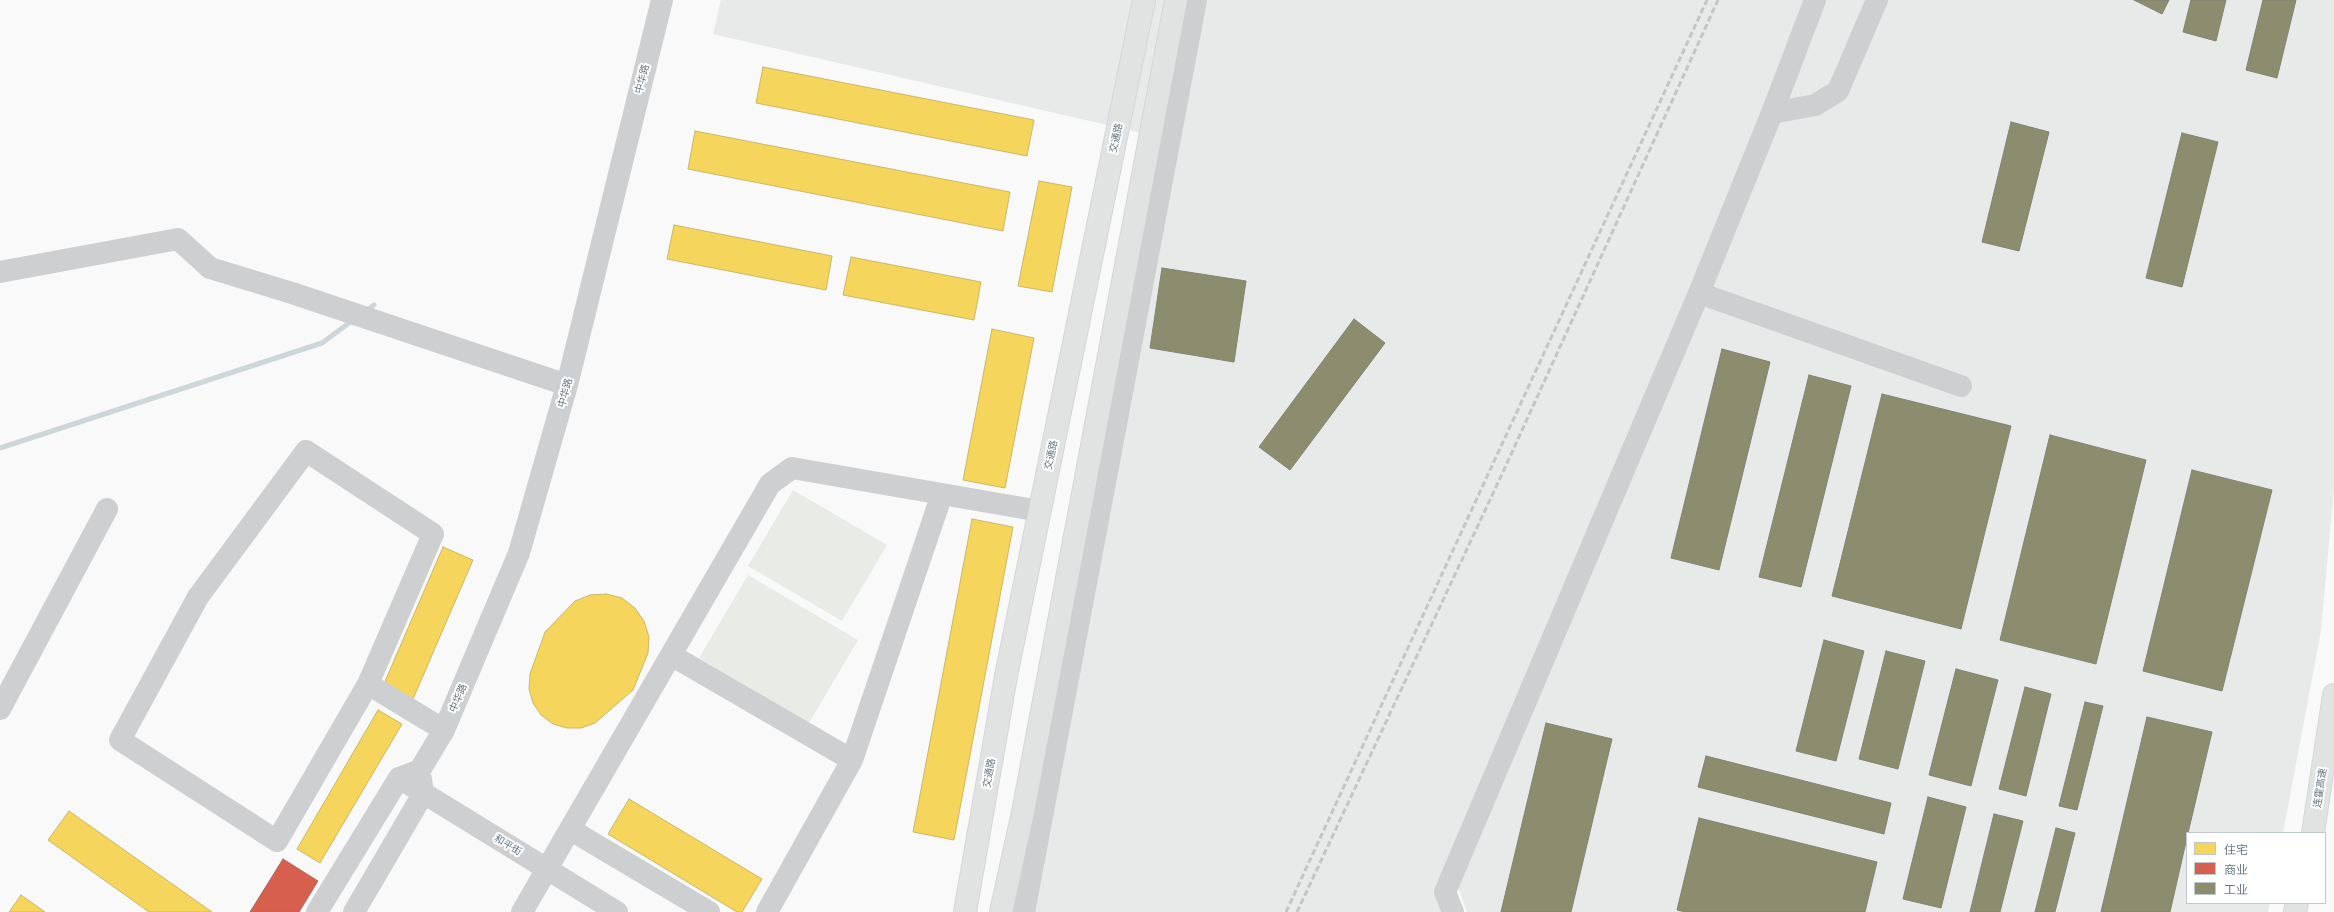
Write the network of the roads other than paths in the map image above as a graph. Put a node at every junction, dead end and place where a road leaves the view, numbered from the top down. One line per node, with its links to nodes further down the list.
1 (662, 0): 10 (street, 中华路)
2 (1144, 0): 14 (main road, 交通路)
3 (1176, 0): 34 (main road)
4 (1196, 0): 35 (street)
5 (1815, 0): 7 (street)
6 (1877, 0): 7 (street)
7 (1772, 113): 9 (street)
8 (0, 272): 10 (street)
9 (1699, 293): 11 (street); 36 (street)
10 (567, 385): 19 (street, 中华路)
11 (1962, 386)
12 (942, 494): 14 (street); 15 (street); 20 (street)
13 (106, 509): 18 (street)
14 (1040, 511): 33 (main road, 交通路)
15 (671, 655): 20 (street); 24 (street)
16 (368, 684): 16 (street); 19 (street)
17 (2334, 695): 25 (main road, 连霍高速)
18 (0, 709)
19 (444, 730): 21 (street, 中华路)
20 (852, 760): 32 (street)
21 (420, 770): 22 (street); 23 (street)
22 (399, 778): 23 (street, 和平街); 27 (street)
23 (424, 794): 26 (street, 和平街); 28 (street)
24 (571, 830): 26 (street); 31 (street)
25 (2313, 832)
26 (547, 869): 29 (street); 30 (street, 和平街)
27 (317, 912)
28 (354, 912)
29 (522, 912)
30 (617, 912)
31 (709, 912)
32 (767, 912)
33 (965, 912)
34 (1002, 912)
35 (1024, 912)
36 (1453, 912)

